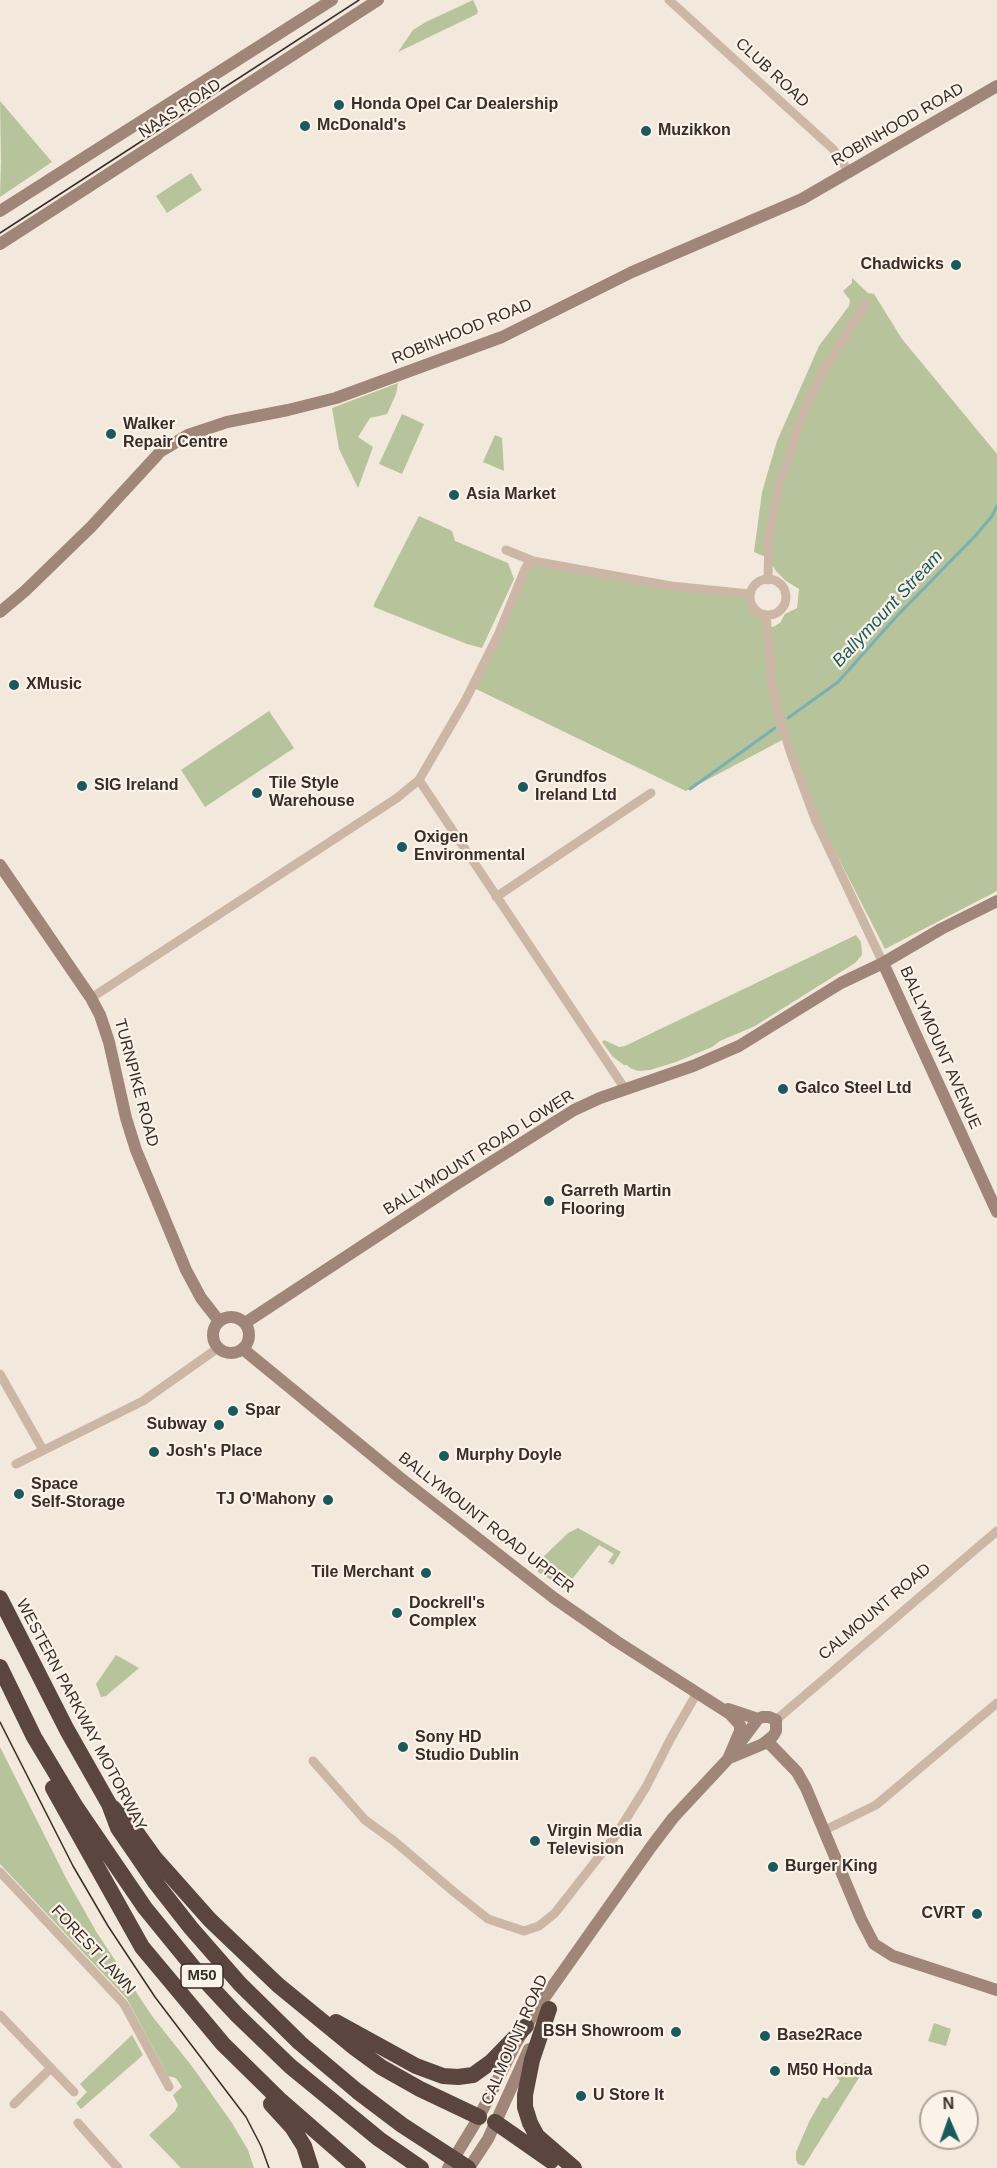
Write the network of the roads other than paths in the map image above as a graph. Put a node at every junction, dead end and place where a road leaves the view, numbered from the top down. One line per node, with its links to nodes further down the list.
1 (332, 0): 6 (street, NAAS ROAD)
2 (378, 0): 7 (street, NAAS ROAD)
3 (669, 0): 5 (street, CLUB ROAD)
4 (997, 86): 5 (street, ROBINHOOD ROAD)
5 (850, 172): 13 (street, ROBINHOOD ROAD)
6 (0, 211)
7 (0, 244)
8 (866, 304): 11 (street)
9 (506, 550): 10 (street)
10 (533, 561): 12 (street); 15 (street)
11 (768, 580): 12 (street); 14 (street)
12 (750, 594): 14 (street)
13 (0, 612)
14 (766, 615): 20 (street)
15 (419, 780): 18 (street); 21 (street)
16 (651, 793): 18 (street)
17 (0, 865): 21 (street, TURNPIKE ROAD)
18 (496, 897): 22 (street)
19 (997, 901): 20 (street, BALLYMOUNT ROAD LOWER)
20 (883, 963): 22 (street, BALLYMOUNT ROAD LOWER); 23 (street, BALLYMOUNT AVENUE)
21 (92, 998): 24 (street, TURNPIKE ROAD)
22 (625, 1089): 25 (street, BALLYMOUNT ROAD LOWER)
23 (997, 1212)
24 (219, 1321): 25 (street); 26 (street)
25 (245, 1323): 27 (street)
26 (218, 1348): 27 (street); 29 (street)
27 (243, 1348): 34 (street, BALLYMOUNT ROAD UPPER)
28 (0, 1374): 29 (street)
29 (43, 1450): 30 (street)
30 (16, 1464)
31 (997, 1531): 38 (street, CALMOUNT ROAD)
32 (0, 1598): 43 (highway, WESTERN PARKWAY MOTORWAY / M50)
33 (0, 1667): 39 (highway, M50)
34 (697, 1693): 36 (street, BALLYMOUNT ROAD UPPER); 42 (street)
35 (997, 1703): 44 (street)
36 (721, 1707): 37 (street, BALLYMOUNT ROAD UPPER); 41 (street, BALLYMOUNT ROAD UPPER)
37 (758, 1719): 38 (street, BALLYMOUNT ROAD UPPER); 41 (street, CALMOUNT ROAD)
38 (776, 1720): 40 (street)
39 (34, 1737): 46 (highway, M50); 63 (highway, M50)
40 (767, 1741): 41 (street, CALMOUNT ROAD); 44 (street)
41 (728, 1759): 47 (street, CALMOUNT ROAD)
42 (313, 1761)
43 (109, 1804): 49 (highway, M50); 65 (highway, WESTERN PARKWAY MOTORWAY / M50)
44 (825, 1830): 48 (street)
45 (0, 1872): 54 (street, FOREST LAWN)
46 (142, 1947): 61 (highway, M50); 62 (highway, M50)
47 (563, 1972): 50 (street, CALMOUNT ROAD); 52 (street, CALMOUNT ROAD)
48 (997, 1990)
49 (304, 2005): 52 (highway, M50); 59 (highway, M50)
50 (549, 2010): 57 (street, CALMOUNT ROAD); 67 (highway)
51 (0, 2014): 53 (street)
52 (526, 2026): 59 (street, CALMOUNT ROAD)
53 (51, 2068): 55 (street); 56 (street)
54 (169, 2087)
55 (74, 2092)
56 (14, 2104)
57 (495, 2122): 59 (street); 65 (street, CALMOUNT ROAD); 66 (highway)
58 (78, 2123): 60 (street)
59 (475, 2123): 64 (street, CALMOUNT ROAD)
60 (118, 2168)
61 (311, 2168)
62 (358, 2168)
63 (421, 2168)
64 (448, 2168)
65 (469, 2168)
66 (561, 2168)
67 (574, 2168)

